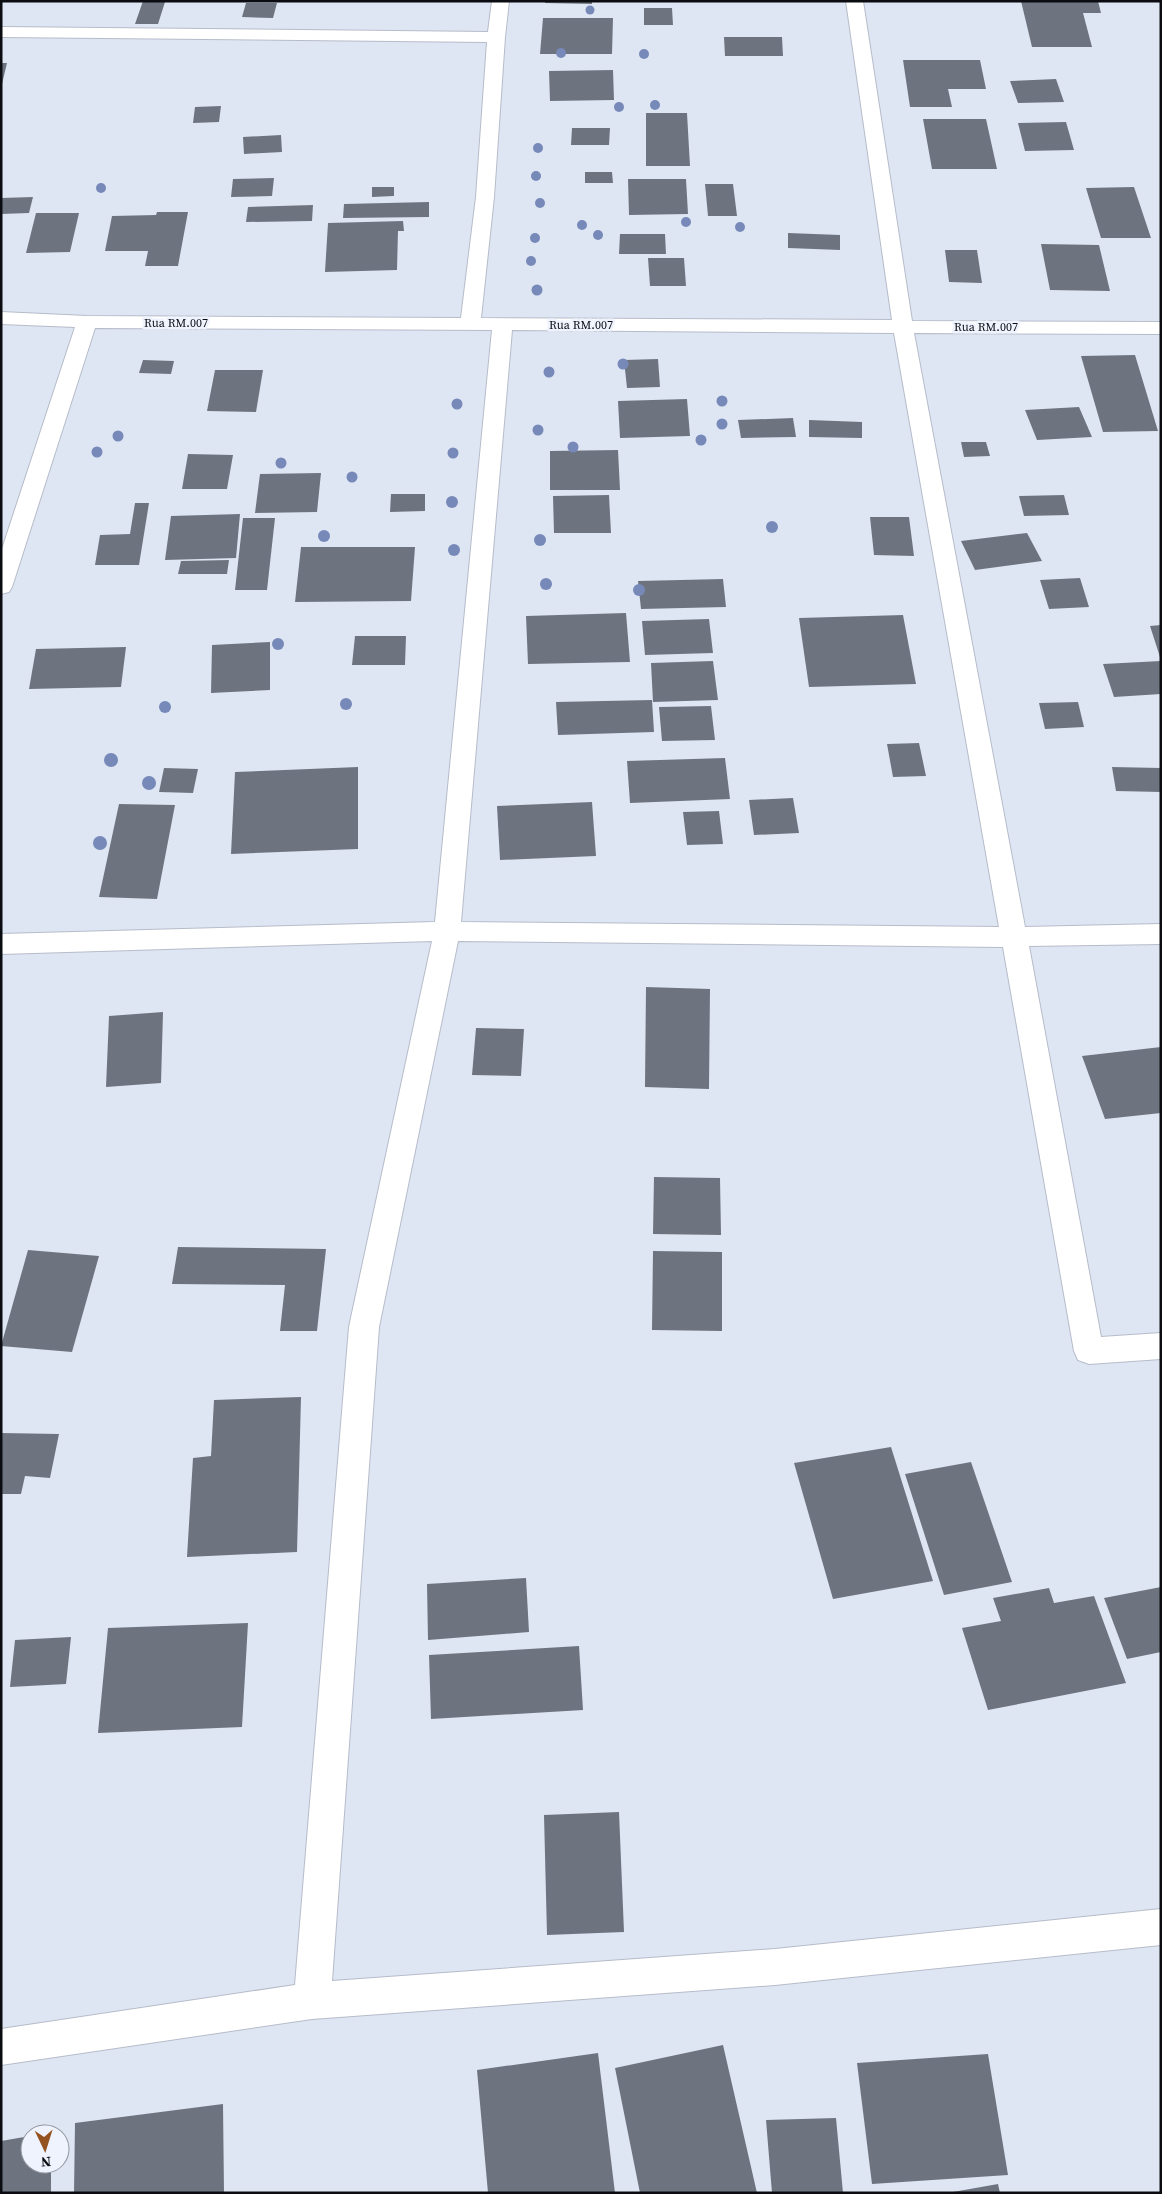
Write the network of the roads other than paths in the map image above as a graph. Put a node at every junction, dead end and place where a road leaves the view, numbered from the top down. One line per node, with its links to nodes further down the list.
1 (501, 1): 4 (street)
2 (854, 1): 9 (street)
3 (1, 32): 4 (street)
4 (496, 37): 7 (street)
5 (1, 318): 6 (street, Rua RM.007)
6 (87, 322): 7 (street, Rua RM.007); 11 (street)
7 (470, 324): 8 (street, Rua RM.007)
8 (503, 324): 9 (street, Rua RM.007); 12 (street)
9 (903, 326): 10 (street, Rua RM.007); 14 (street)
10 (1161, 328)
11 (1, 587)
12 (447, 931): 14 (street); 15 (street); 18 (street)
13 (1161, 934): 14 (street)
14 (1014, 937): 16 (street)
15 (1, 944)
16 (1161, 1346)
17 (1161, 1927): 18 (street)
18 (312, 2001): 19 (street)
19 (1, 2048)

